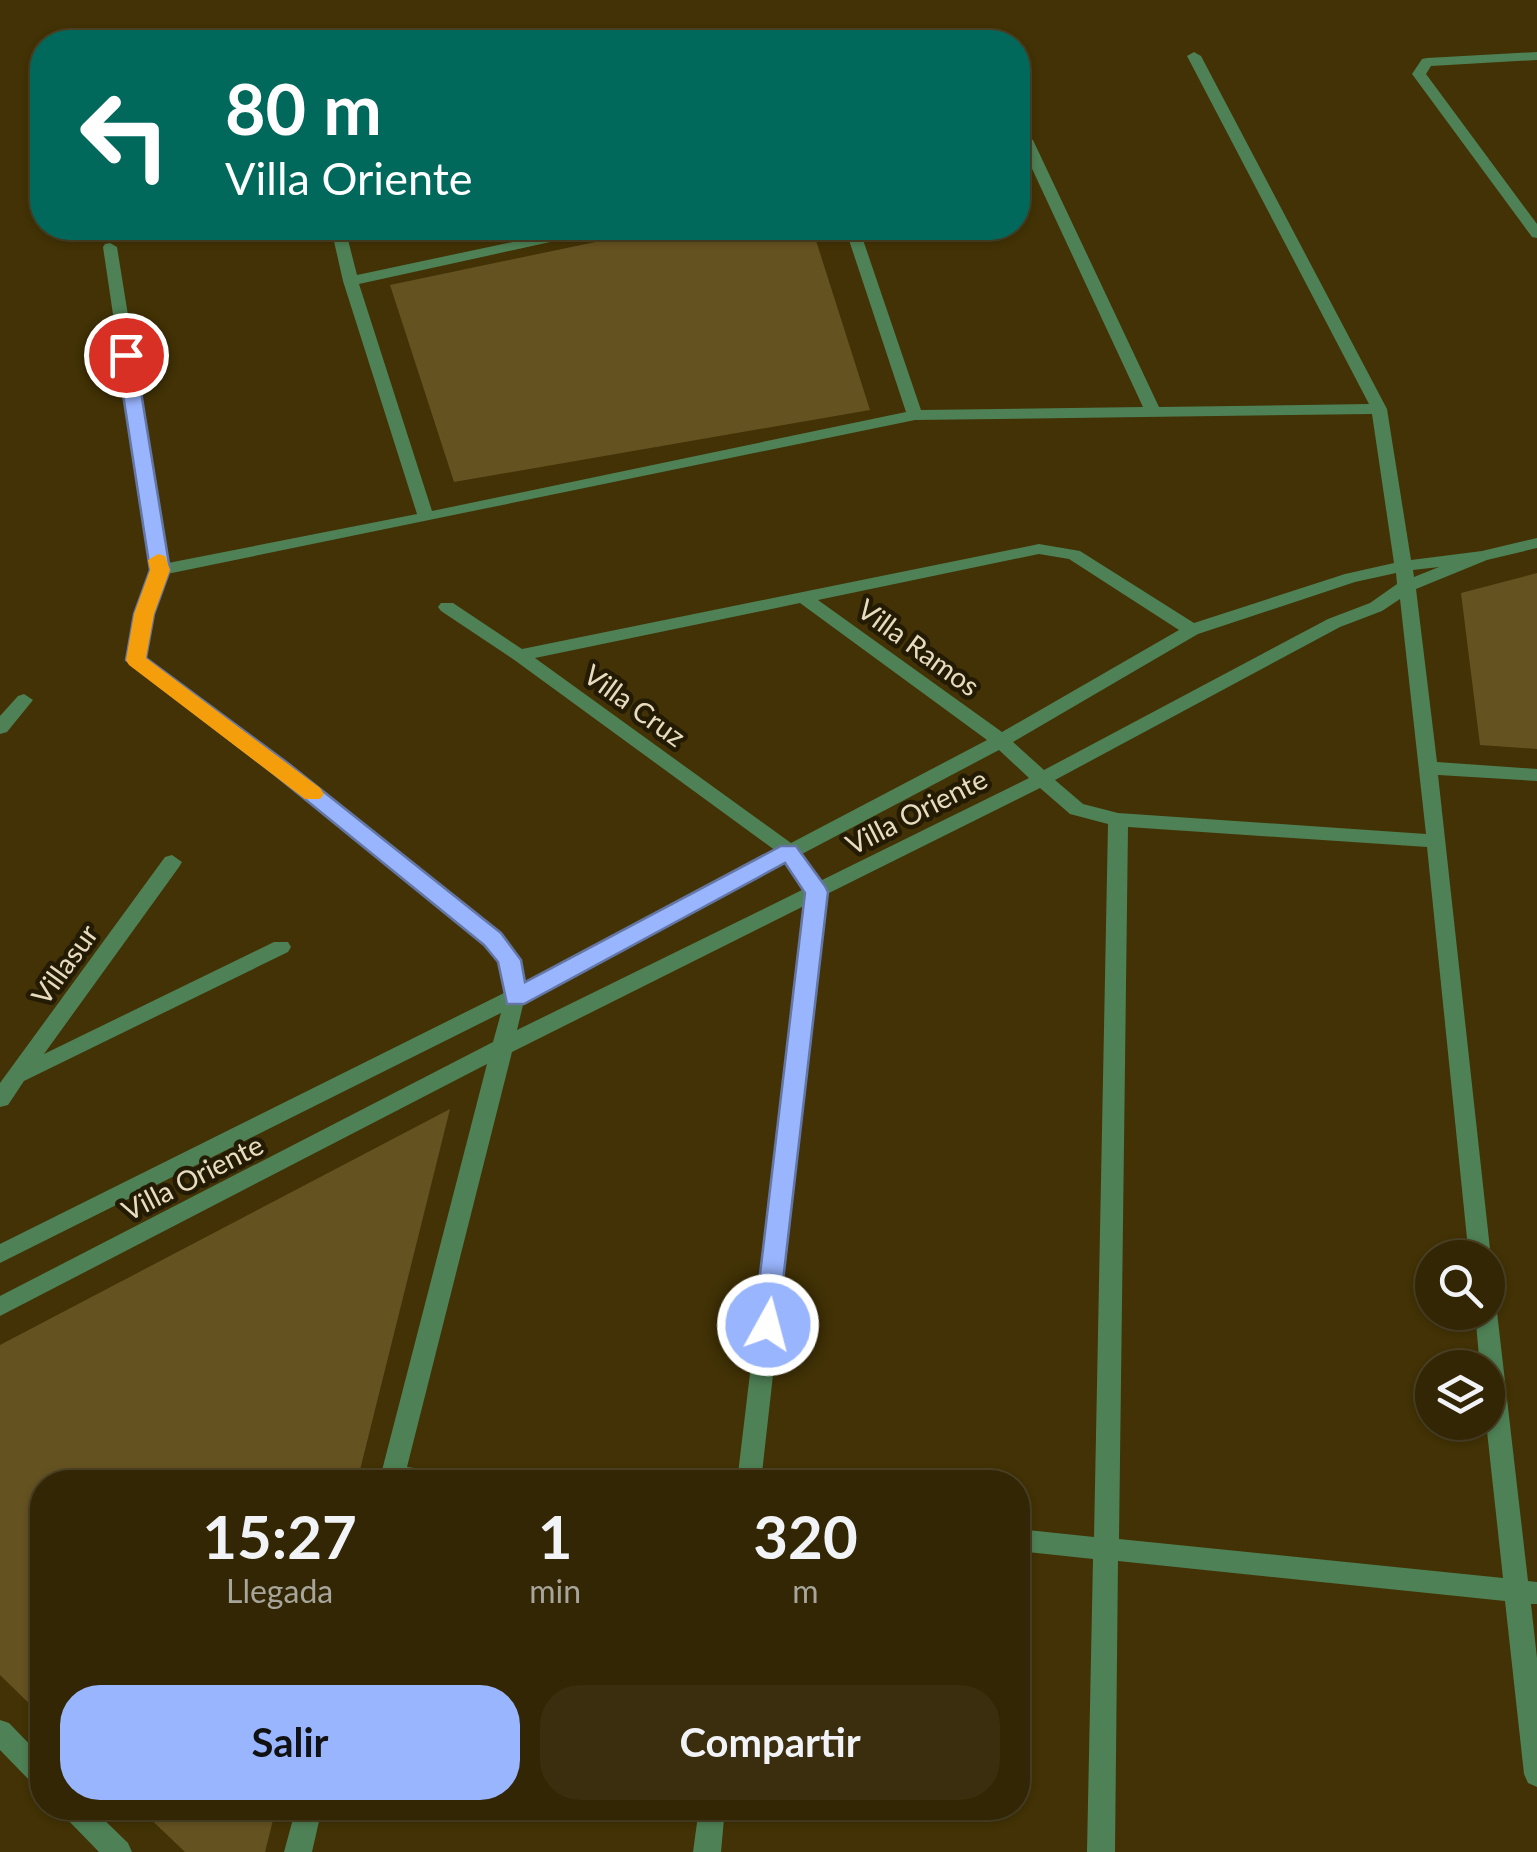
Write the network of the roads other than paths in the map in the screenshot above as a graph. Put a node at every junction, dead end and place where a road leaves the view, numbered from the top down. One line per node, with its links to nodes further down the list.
1 (1194, 56): 10 (street)
2 (1537, 56): 4 (street)
3 (1030, 157): 11 (street)
4 (1537, 234)
5 (341, 240): 9 (street)
6 (540, 240): 9 (street)
7 (856, 240): 12 (street)
8 (110, 247): 15 (street)
9 (352, 280): 13 (street)
10 (1379, 409): 11 (street); 16 (street)
11 (1154, 413): 12 (street)
12 (915, 415): 13 (street)
13 (426, 517): 15 (street)
14 (1537, 542): 16 (street, Villa Oriente)
15 (160, 570): 33 (street)
16 (1406, 576): 19 (street, Villa Oriente); 24 (street); 26 (street, Villa Oriente)
17 (804, 598): 19 (street); 20 (street); 23 (street, Villa Ramos)
18 (447, 608): 20 (street, Villa Cruz)
19 (1192, 630): 23 (street, Villa Oriente)
20 (519, 655): 29 (street, Villa Cruz)
21 (24, 700): 22 (street)
22 (0, 728)
23 (1000, 741): 26 (street, Villa Ramos); 29 (street, Villa Oriente)
24 (1427, 768): 25 (street); 28 (street)
25 (1537, 775)
26 (1042, 778): 27 (street, Villa Ramos); 31 (street, Villa Oriente)
27 (1118, 820): 28 (street, Villa Ramos); 44 (street)
28 (1434, 841): 37 (street)
29 (788, 851): 31 (street, Villa Cruz); 33 (street, Villa Oriente)
30 (172, 862): 35 (street, Villasur)
31 (817, 892): 34 (street, Villa Oriente); 42 (street)
32 (280, 947): 35 (street)
33 (515, 998): 34 (street); 38 (street, Villa Oriente)
34 (500, 1048): 39 (street, Villa Oriente); 41 (street)
35 (18, 1076): 36 (street, Villasur)
36 (0, 1099)
37 (1478, 1240)
38 (0, 1254)
39 (0, 1308)
40 (1489, 1330): 45 (street)
41 (394, 1470)
42 (751, 1470)
43 (1030, 1541): 44 (street)
44 (1106, 1549): 45 (street); 55 (street)
45 (1527, 1592): 48 (street)
46 (0, 1732): 47 (street)
47 (30, 1763)
48 (1537, 1774)
49 (86, 1820): 52 (street)
50 (306, 1820): 53 (street)
51 (711, 1820): 54 (street)
52 (118, 1852)
53 (298, 1852)
54 (707, 1852)
55 (1101, 1852)

